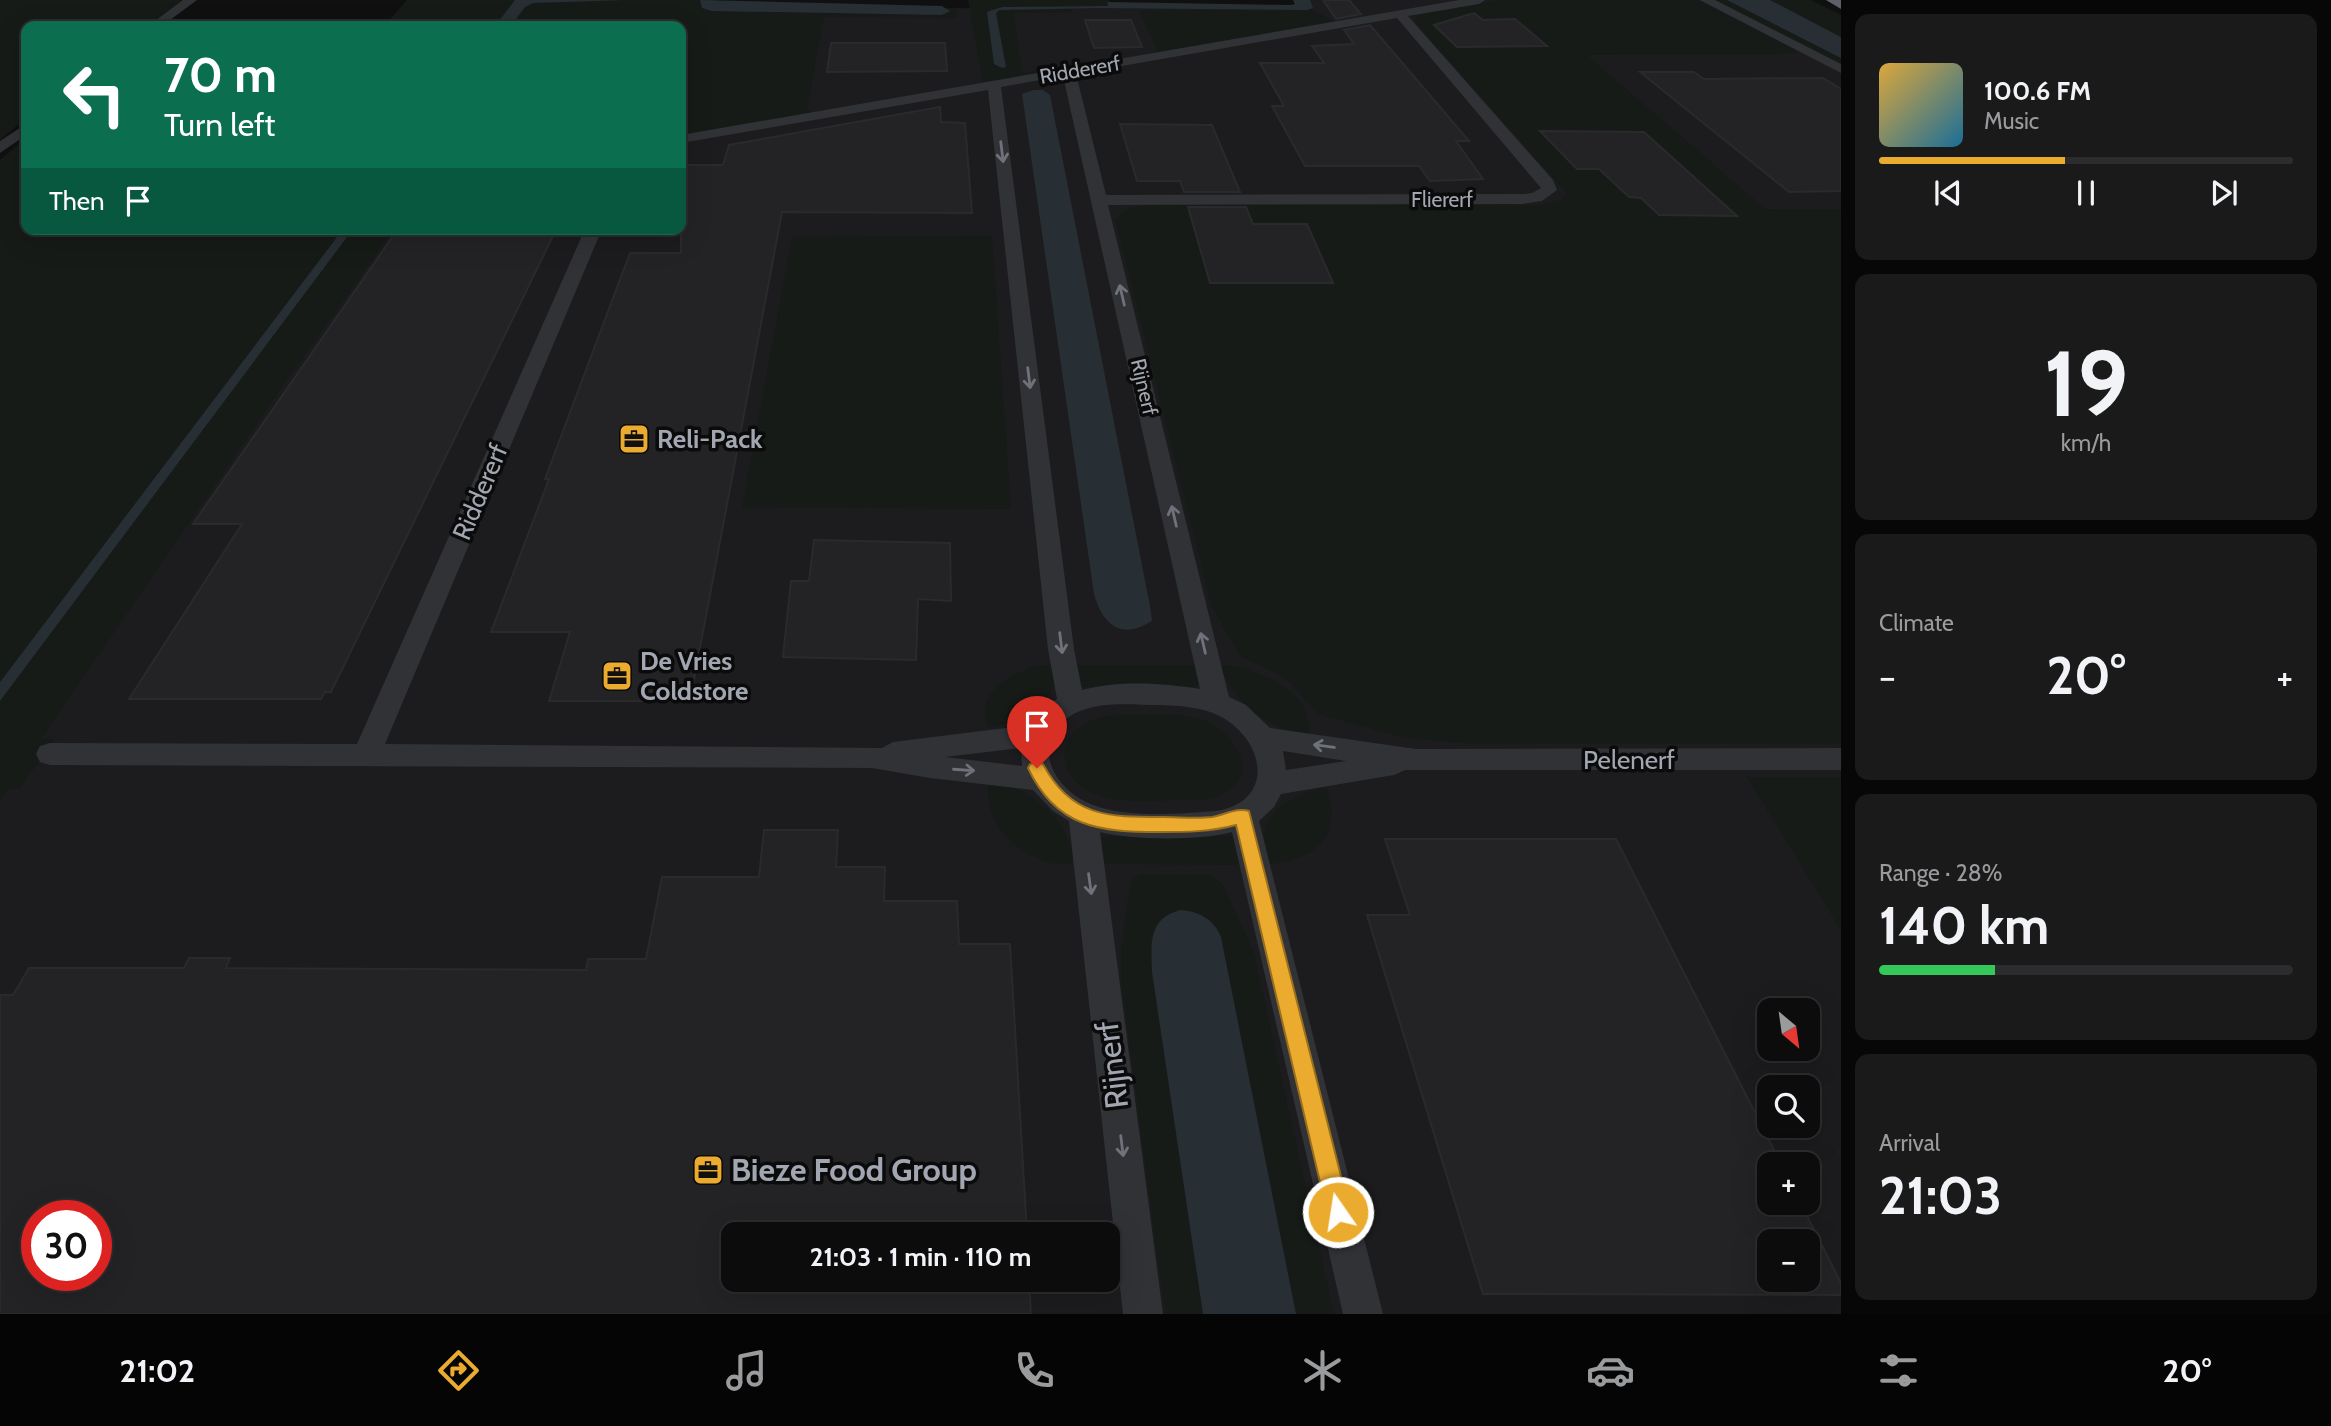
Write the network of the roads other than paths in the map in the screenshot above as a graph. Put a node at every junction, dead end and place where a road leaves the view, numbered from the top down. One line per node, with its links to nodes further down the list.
1 (191, 0): 5 (street)
2 (1479, 0): 4 (street, Riddererf)
3 (1706, 0): 6 (street)
4 (1400, 14): 7 (street, Riddererf); 12 (street, Fliererf)
5 (161, 21)
6 (1841, 69)
7 (1069, 72): 8 (street, Riddererf); 12 (street, Rijnerf)
8 (993, 85): 10 (street, Riddererf); 15 (street, one-way to 15)
9 (21, 132): 11 (street)
10 (686, 138)
11 (0, 148)
12 (1100, 200): 14 (street, Rijnerf, one-way to 12)
13 (591, 235): 19 (street, Riddererf)
14 (1217, 703): 15 (street); 17 (street)
15 (1071, 704): 16 (street)
16 (1037, 735): 20 (street); 23 (street)
17 (1261, 737): 22 (street, Pelenerf, one-way to 17); 24 (street)
18 (50, 754): 19 (street)
19 (367, 754): 20 (street)
20 (872, 757): 23 (street, one-way to 23)
21 (1841, 759): 22 (street, Pelenerf)
22 (1416, 760): 24 (street, Pelenerf)
23 (1041, 779): 25 (street)
24 (1271, 784): 26 (street)
25 (1083, 816): 26 (street); 27 (street, Rijnerf, one-way to 27)
26 (1243, 816): 28 (street)
27 (1143, 1314)
28 (1363, 1314)

